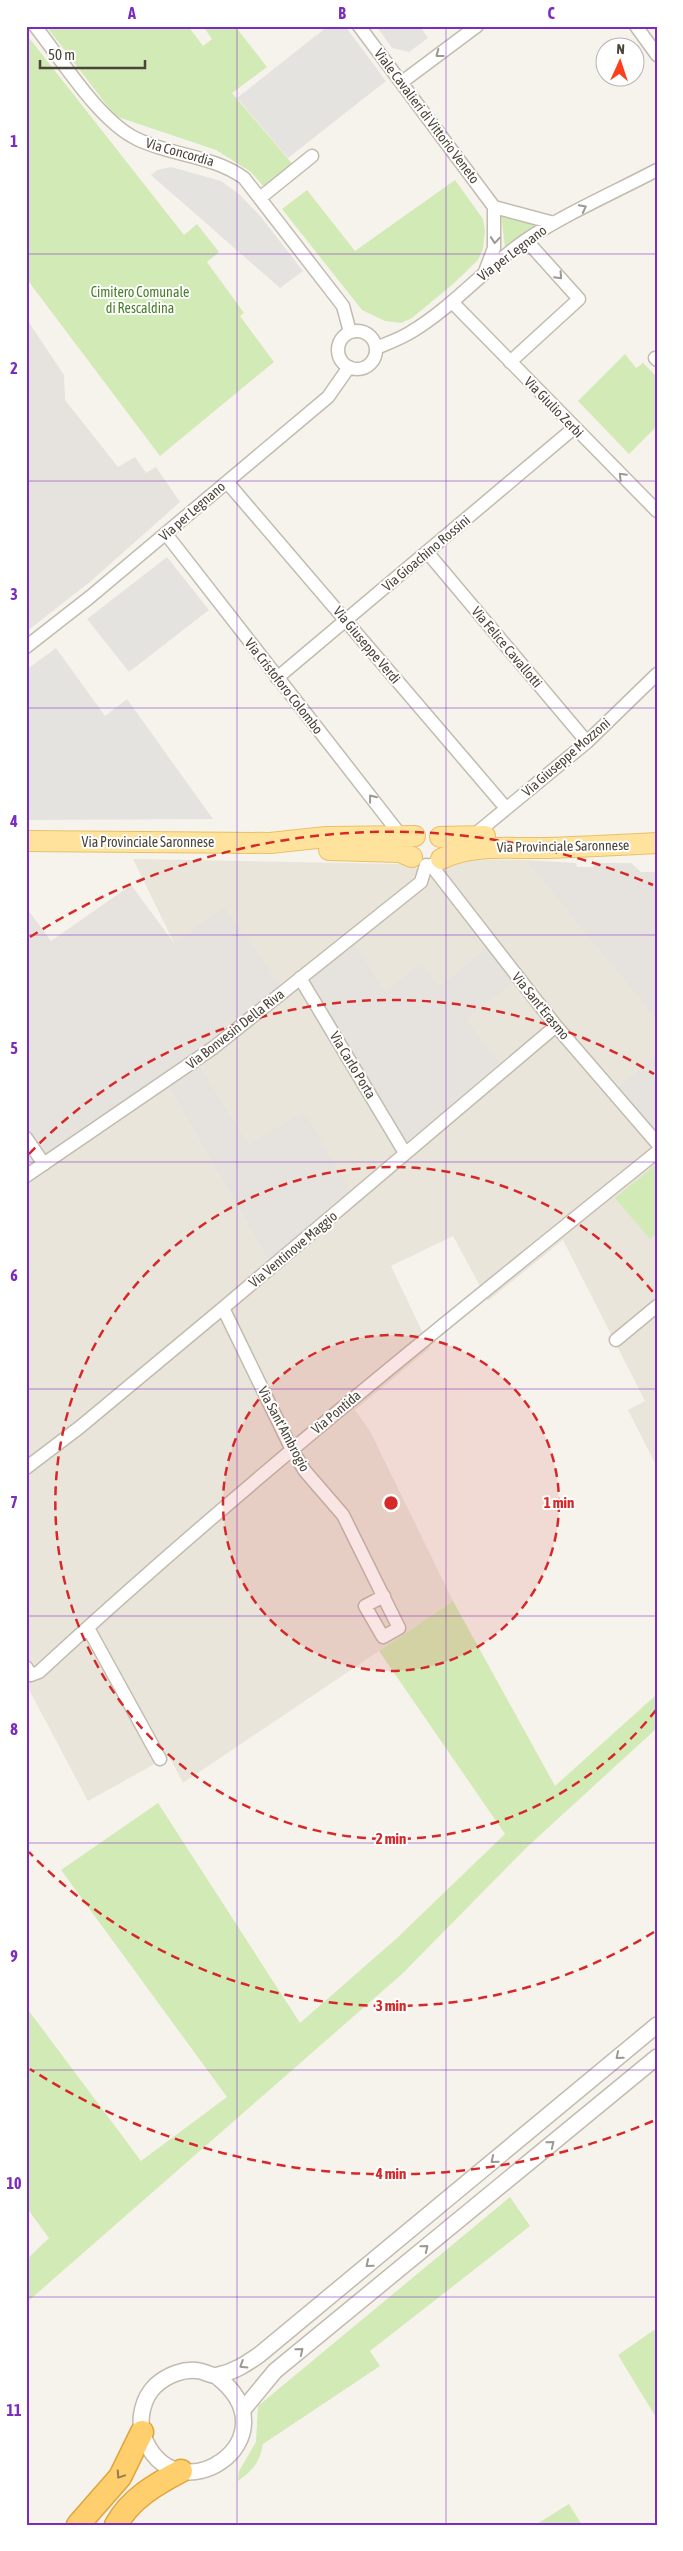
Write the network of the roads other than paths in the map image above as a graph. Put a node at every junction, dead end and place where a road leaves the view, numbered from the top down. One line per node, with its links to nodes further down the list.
1 (35, 26): 9 (street, Via Concordia)
2 (359, 26): 6 (street, Viale Cavalieri di Vittorio Veneto)
3 (477, 26): 6 (street, one-way to 6)
4 (636, 26): 5 (street)
5 (657, 55)
6 (402, 82): 10 (street, Viale Cavalieri di Vittorio Veneto)
7 (312, 156): 9 (street)
8 (657, 170): 11 (street, Via per Legnano, one-way to 8)
9 (260, 198): 15 (street, Via Concordia)
10 (494, 207): 11 (street); 13 (street, one-way to 13)
11 (554, 223): 12 (street, Via per Legnano)
12 (526, 240): 13 (street, Via per Legnano); 17 (street, one-way to 17)
13 (484, 271): 14 (street, Via per Legnano)
14 (452, 302): 16 (street, Via per Legnano); 17 (street, Via Giulio Zerbi)
15 (350, 332): 16 (street); 18 (street)
16 (376, 348): 18 (street)
17 (510, 362): 19 (street, Via Giulio Zerbi)
18 (349, 367): 20 (street, Via per Legnano)
19 (574, 428): 21 (street, Via Giulio Zerbi, one-way to 19); 23 (street, Via Gioachino Rossini)
20 (227, 482): 22 (street, Via per Legnano); 24 (street, Via Giuseppe Verdi)
21 (657, 511)
22 (166, 534): 25 (street, Via per Legnano); 27 (street, Via Cristoforo Colombo)
23 (427, 552): 24 (street, Via Gioachino Rossini); 28 (street, Via Felice Cavallotti)
24 (346, 620): 27 (street, Via Gioachino Rossini); 29 (street, Via Giuseppe Verdi)
25 (26, 647)
26 (657, 674): 28 (street, Via Giuseppe Mozzoni)
27 (277, 678): 30 (street, Via Cristoforo Colombo, one-way to 27)
28 (587, 742): 29 (street, Via Giuseppe Mozzoni)
29 (506, 808): 31 (street, Via Giuseppe Mozzoni)
30 (409, 836): 32 (main road, Via Provinciale Saronnese); 35 (main road, Via Provinciale Saronnese); 36 (main road)
31 (473, 836): 32 (main road, Via Provinciale Saronnese); 34 (main road, Via Provinciale Saronnese)
32 (440, 837): 36 (main road)
33 (26, 841): 35 (main road, Via Provinciale Saronnese)
34 (657, 842): 36 (main road, Via Provinciale Saronnese)
35 (270, 843): 36 (main road, Via Provinciale Saronnese)
36 (428, 861): 37 (street, Via Bonvesin Della Riva); 38 (street, Via Sant'Erasmo)
37 (300, 978): 42 (street, Via Carlo Porta); 43 (street, Via Bonvesin Della Riva)
38 (556, 1026): 40 (street, Via Sant'Erasmo); 42 (street, Via Ventinove Maggio)
39 (26, 1138): 43 (street)
40 (657, 1143)
41 (657, 1152): 48 (street, Via Pontida)
42 (406, 1153): 46 (street, Via Ventinove Maggio)
43 (44, 1164): 44 (street, Via Bonvesin Della Riva)
44 (26, 1176)
45 (657, 1306): 47 (street)
46 (223, 1308): 48 (street, Via Sant'Ambrogio); 49 (street, Via Ventinove Maggio)
47 (616, 1340)
48 (292, 1450): 50 (street, Via Sant'Ambrogio); 51 (street, Via Pontida)
49 (26, 1468)
50 (384, 1596)
51 (88, 1628): 52 (street, Via Pontida); 53 (street)
52 (26, 1667)
53 (160, 1759)
54 (657, 2025): 56 (street, one-way to 56)
55 (657, 2057): 57 (street, one-way to 55)
56 (216, 2376): 57 (street); 58 (street)
57 (242, 2411): 59 (street)
58 (142, 2432): 59 (street); 60 (highway, one-way to 60)
59 (181, 2471): 61 (highway)
60 (78, 2525)
61 (116, 2525)

